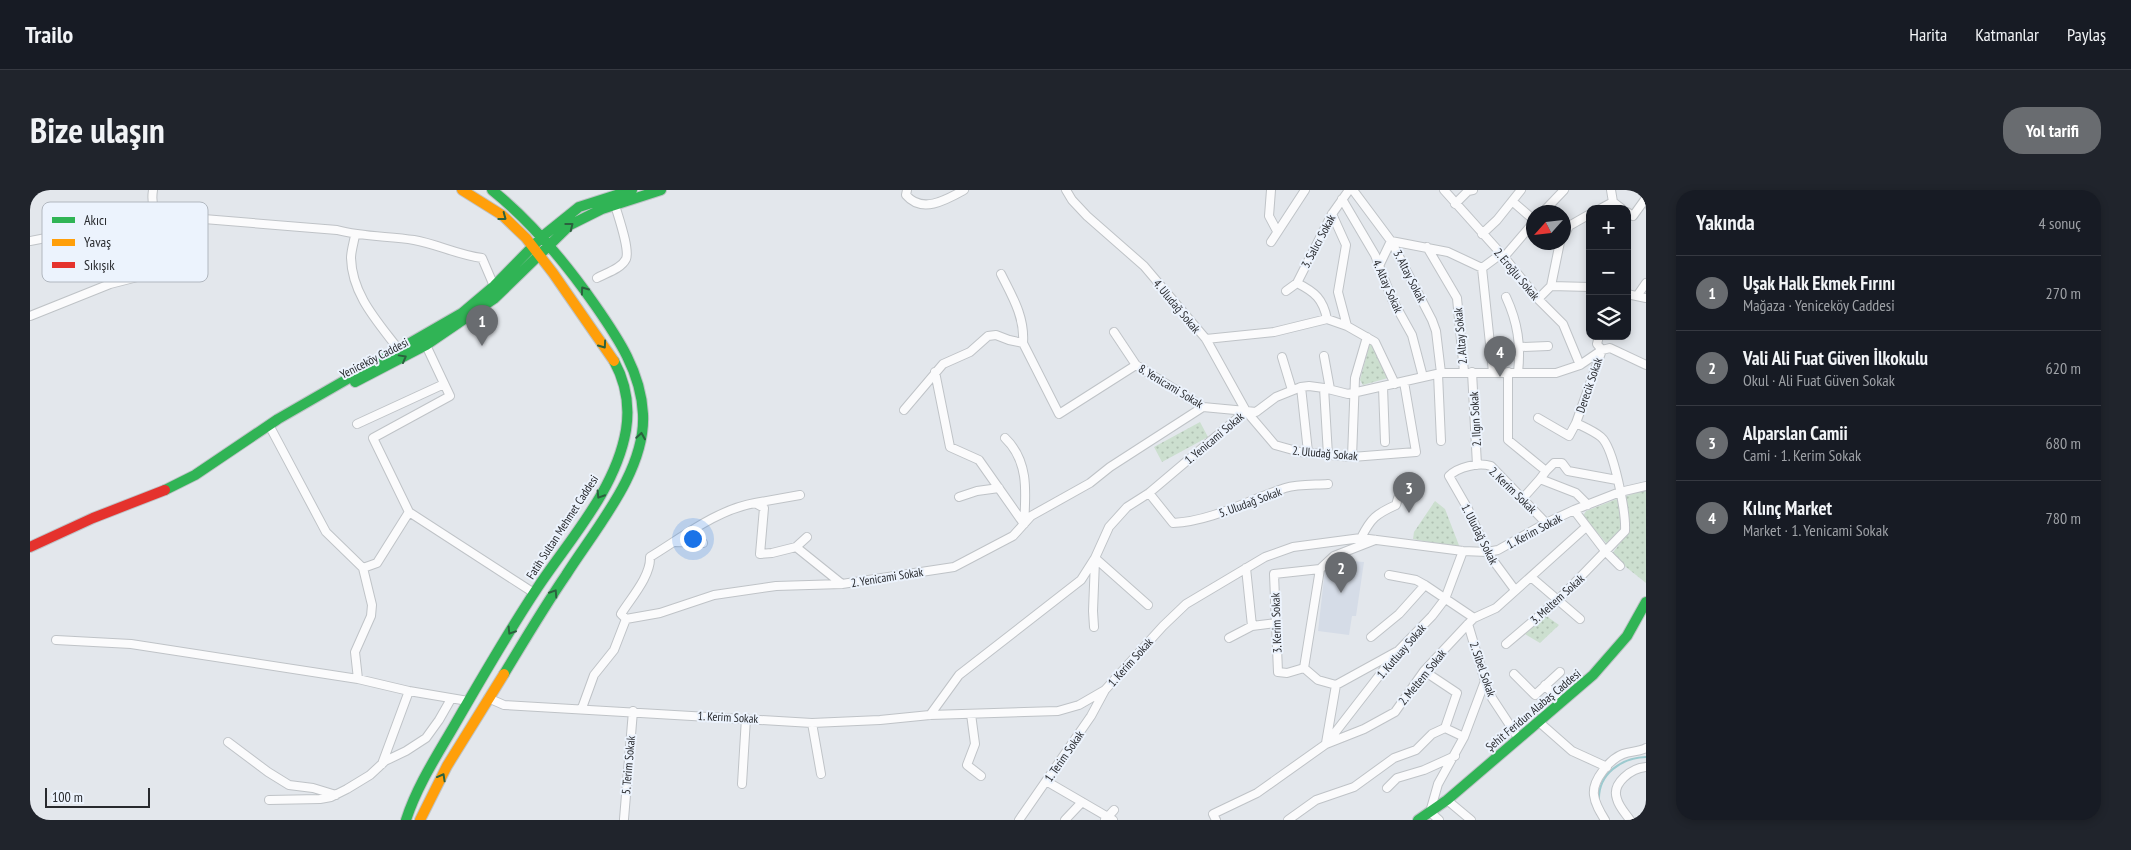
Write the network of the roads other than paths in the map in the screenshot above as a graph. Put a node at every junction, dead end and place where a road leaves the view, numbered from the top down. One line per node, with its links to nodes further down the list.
1 (462, 190): 40 (main road, Fatih Sultan Mehmet Caddesi, one-way to 40)
2 (492, 190): 36 (main road)
3 (632, 190): 16 (main road, Yeniceköy Caddesi)
4 (661, 190): 22 (main road, Yeniceköy Caddesi)
5 (907, 190): 6 (street)
6 (964, 190)
7 (1066, 190): 66 (street, 4. Uludağ Sokak)
8 (1271, 190): 33 (street)
9 (1305, 190): 33 (street)
10 (1351, 190): 18 (street, 3. Salıcı Sokak); 37 (street, 3. Altay Sokak)
11 (1444, 190): 21 (street, 2. Eroğlu Sokak)
12 (1473, 190): 21 (street)
13 (1522, 190): 19 (street)
14 (1564, 190): 23 (street)
15 (1612, 190): 20 (street)
16 (618, 192): 36 (main road, Yeniceköy Caddesi)
17 (1646, 198): 28 (street)
18 (1342, 199): 26 (street, 3. Salıcı Sokak); 45 (street, 4. Altay Sokak)
19 (1512, 201): 27 (street); 34 (street)
20 (1613, 202): 24 (street); 25 (street)
21 (1455, 204): 34 (street, 2. Eroğlu Sokak)
22 (615, 205): 39 (main road, Yeniceköy Caddesi, one-way to 22); 48 (street)
23 (1549, 205)
24 (1607, 205)
25 (1617, 205)
26 (1332, 214): 50 (street, 3. Salıcı Sokak); 63 (street)
27 (1526, 214)
28 (1631, 215)
29 (1586, 216): 31 (street)
30 (208, 220): 35 (street)
31 (1571, 225)
32 (1526, 230): 44 (street)
33 (1277, 231): 38 (street)
34 (1482, 234): 44 (street, 2. Eroğlu Sokak)
35 (355, 235): 52 (street); 72 (street)
36 (543, 236): 39 (main road); 40 (main road, Yeniceköy Caddesi)
37 (1392, 241): 41 (street); 45 (street); 84 (street, 3. Altay Sokak)
38 (1271, 242)
39 (550, 245): 43 (main road, Yeniceköy Caddesi); 177 (main road, one-way to 39)
40 (532, 247): 43 (main road, Fatih Sultan Mehmet Caddesi); 52 (main road, Yeniceköy Caddesi)
41 (1427, 248): 46 (street); 80 (street, 2. Altay Sokak)
42 (1558, 250): 53 (street)
43 (540, 256): 68 (main road, Yeniceköy Caddesi); 151 (main road, Fatih Sultan Mehmet Caddesi, one-way to 151)
44 (1503, 256): 46 (street); 60 (street, 2. Eroğlu Sokak)
45 (1379, 266): 86 (street, 4. Altay Sokak)
46 (1482, 268): 82 (street)
47 (1001, 274): 69 (street)
48 (597, 278)
49 (118, 282): 61 (street)
50 (1297, 283): 55 (street, 3. Salıcı Sokak); 62 (street)
51 (1646, 283): 57 (street)
52 (494, 286): 68 (main road, Yeniceköy Caddesi)
53 (1551, 286): 54 (street); 60 (street)
54 (1586, 287)
55 (1286, 291)
56 (1631, 295): 57 (street)
57 (1637, 296): 59 (street)
58 (1506, 297): 71 (street)
59 (1646, 298)
60 (1538, 299): 77 (street, 2. Eroğlu Sokak)
61 (30, 316)
62 (1327, 319): 63 (street); 66 (street)
63 (1346, 326): 65 (street)
64 (1114, 332): 76 (street, 8. Yenicami Sokak)
65 (1367, 337): 89 (street); 95 (street)
66 (1206, 339): 98 (street, 4. Uludağ Sokak)
67 (1598, 340): 73 (street)
68 (424, 341): 72 (main road, Yeniceköy Caddesi); 88 (street); 94 (main road, Yeniceköy Caddesi, one-way to 68)
69 (1024, 343): 76 (street); 79 (street)
70 (1548, 346): 71 (street)
71 (1521, 347): 85 (street)
72 (399, 350): 94 (main road, Yeniceköy Caddesi)
73 (1602, 350): 77 (street, 1. Yenicami Sokak); 78 (street); 100 (street, Derecik Sokak)
74 (1324, 356): 92 (street)
75 (1282, 357): 93 (street)
76 (1136, 365): 96 (street, 8. Yenicami Sokak)
77 (1580, 365): 85 (street, 1. Yenicami Sokak)
78 (1646, 365)
79 (935, 372): 97 (street); 117 (street)
80 (1464, 372): 81 (street, 1. Yenicami Sokak); 84 (street, 1. Yenicami Sokak)
81 (1472, 372): 82 (street, 1. Yenicami Sokak); 110 (street, 2. Ilgın Sokak)
82 (1493, 372): 83 (street, 1. Yenicami Sokak)
83 (1508, 372): 85 (street, 1. Yenicami Sokak); 111 (street)
84 (1440, 373): 86 (street, 1. Yenicami Sokak); 105 (street, 3. Altay Sokak)
85 (1518, 373)
86 (1423, 377): 87 (street, 1. Yenicami Sokak)
87 (1404, 382): 89 (street, 1. Yenicami Sokak); 109 (street, 2. Uludağ Sokak)
88 (444, 384): 101 (street); 127 (street)
89 (1395, 384): 91 (street, 1. Yenicami Sokak)
90 (1301, 387): 92 (street, 1. Yenicami Sokak); 93 (street, 1. Yenicami Sokak); 107 (street)
91 (1383, 387): 95 (street, 1. Yenicami Sokak); 106 (street)
92 (1327, 388): 95 (street, 1. Yenicami Sokak); 108 (street)
93 (1292, 390): 98 (street, 1. Yenicami Sokak)
94 (327, 392): 102 (main road)
95 (1356, 393): 109 (street)
96 (1203, 407): 98 (street, 8. Yenicami Sokak); 129 (street, 2. Yenicami Sokak)
97 (904, 410)
98 (1246, 411): 104 (street, 4. Uludağ Sokak); 119 (street, 1. Yenicami Sokak)
99 (1538, 418): 100 (street)
100 (1576, 423): 114 (street, Derecik Sokak)
101 (357, 424)
102 (269, 425): 136 (main road); 143 (street)
103 (1005, 438): 129 (street)
104 (1268, 438): 107 (street, 2. Uludağ Sokak)
105 (1441, 441)
106 (1385, 442)
107 (1308, 452): 108 (street, 2. Uludağ Sokak)
108 (1328, 454): 109 (street, 2. Uludağ Sokak)
109 (1352, 458)
110 (1477, 465): 112 (street, 2. Kerim Sokak); 123 (street, 2. Kerim Sokak)
111 (1546, 472): 113 (street); 114 (street)
112 (1449, 476): 139 (street, 1. Uludağ Sokak)
113 (1540, 479): 123 (street); 125 (street)
114 (1617, 480): 118 (street, Derecik Sokak)
115 (1328, 484): 119 (street, 5. Uludağ Sokak)
116 (1646, 486): 118 (street, 1. Kerim Sokak)
117 (999, 488): 121 (street); 129 (street)
118 (1620, 492): 125 (street, 1. Kerim Sokak); 140 (street, 3. Meltem Sokak)
119 (1149, 493): 141 (street, 1. Yenicami Sokak)
120 (800, 495): 124 (street)
121 (959, 497)
122 (1398, 498): 132 (street)
123 (1523, 498): 128 (street, 2. Kerim Sokak)
124 (755, 503): 134 (street); 137 (street)
125 (1588, 505): 126 (street, 1. Kerim Sokak)
126 (1574, 510): 128 (street, 1. Kerim Sokak); 130 (street)
127 (409, 512): 143 (street); 151 (street)
128 (1546, 523): 139 (street, 1. Kerim Sokak)
129 (1024, 524): 148 (street, 2. Yenicami Sokak)
130 (1586, 527): 140 (street); 147 (street, 2. Meltem Sokak)
131 (807, 537): 137 (street)
132 (1361, 538): 133 (street, 1. Kerim Sokak); 144 (street, 1. Kerim Sokak)
133 (1376, 539): 138 (street, 1. Kerim Sokak); 145 (street)
134 (675, 542): 135 (street); 156 (street)
135 (703, 543)
136 (30, 547)
137 (796, 548): 148 (street)
138 (1463, 551): 139 (street, 1. Kerim Sokak); 152 (street, 1. Kutluay Sokak)
139 (1487, 552): 150 (street, 1. Uludağ Sokak)
140 (1606, 552): 142 (street); 153 (street, 3. Meltem Sokak)
141 (1095, 558): 155 (street); 161 (street); 184 (street, 1. Yenicami Sokak)
142 (1620, 566)
143 (363, 568): 171 (street)
144 (1246, 568): 160 (street); 175 (street, 1. Kerim Sokak)
145 (1320, 569): 159 (street, 3. Kerim Sokak); 167 (street)
146 (1389, 575): 149 (street)
147 (1530, 577): 150 (street, 2. Meltem Sokak); 153 (street)
148 (842, 584): 156 (street, 2. Yenicami Sokak)
149 (1425, 585): 152 (street); 162 (street)
150 (1515, 590): 158 (street, 2. Meltem Sokak)
151 (534, 593): 179 (main road, Fatih Sultan Mehmet Caddesi, one-way to 179)
152 (1445, 599): 158 (street); 166 (street, 1. Kutluay Sokak)
153 (1558, 600): 157 (street); 165 (street, 3. Meltem Sokak)
154 (1646, 602): 180 (main road, Şehit Feridun Alabaş Caddesi)
155 (1148, 605)
156 (626, 619): 181 (street)
157 (1580, 619)
158 (1471, 621): 168 (street, 2. Meltem Sokak); 172 (street, 2. Sibel Sokak)
159 (1276, 623): 160 (street); 167 (street, 3. Kerim Sokak)
160 (1252, 626): 163 (street)
161 (1094, 628)
162 (1371, 637)
163 (1229, 638)
164 (56, 640): 171 (street)
165 (1506, 644)
166 (1399, 650): 173 (street); 192 (street, 1. Kutluay Sokak)
167 (1304, 668): 173 (street)
168 (1424, 672): 188 (street); 192 (street, 2. Meltem Sokak)
169 (1560, 672): 174 (street)
170 (1514, 674): 174 (street)
171 (358, 679): 176 (street)
172 (1485, 682): 189 (street); 190 (street, 2. Sibel Sokak)
173 (1336, 685): 192 (street)
174 (1545, 685): 180 (street)
175 (1105, 690): 183 (street, 1. Kerim Sokak); 200 (street, 1. Terim Sokak)
176 (409, 691): 178 (street); 195 (street)
177 (488, 698): 181 (street, 1. Kerim Sokak); 212 (main road, one-way to 177)
178 (450, 699): 179 (street); 195 (street)
179 (468, 700): 211 (main road, Fatih Sultan Mehmet Caddesi)
180 (1561, 702): 186 (main road, Şehit Feridun Alabaş Caddesi)
181 (582, 708): 182 (street, 1. Kerim Sokak)
182 (633, 711): 185 (street, 1. Kerim Sokak); 210 (street, 5. Terim Sokak)
183 (971, 714): 184 (street, 1. Kerim Sokak); 199 (street)
184 (930, 715): 187 (street, 1. Kerim Sokak)
185 (746, 718): 187 (street, 1. Kerim Sokak); 201 (street)
186 (1539, 722): 190 (main road, Şehit Feridun Alabaş Caddesi); 196 (street)
187 (812, 723): 198 (street)
188 (1445, 728): 189 (street); 215 (street)
189 (1464, 737): 194 (street)
190 (1519, 739): 205 (main road, Şehit Feridun Alabaş Caddesi)
191 (228, 742): 203 (street)
192 (1326, 744): 209 (street, 2. Meltem Sokak)
193 (1646, 748): 196 (street)
194 (1455, 756): 202 (street); 207 (street)
195 (381, 764): 203 (street)
196 (1607, 767): 219 (street)
197 (1646, 767): 220 (street)
198 (821, 774)
199 (980, 776)
200 (1046, 781): 206 (street); 213 (street, 1. Terim Sokak)
201 (742, 784)
202 (1387, 788)
203 (336, 795): 204 (street)
204 (269, 800)
205 (1447, 800): 207 (main road, Şehit Feridun Alabaş Caddesi); 218 (street)
206 (1082, 802): 208 (street); 214 (street)
207 (1430, 812): 216 (main road, Şehit Feridun Alabaş Caddesi); 217 (street)
208 (1110, 817)
209 (1214, 817)
210 (624, 819)
211 (406, 820)
212 (420, 820)
213 (1019, 820)
214 (1066, 820)
215 (1288, 820)
216 (1418, 820)
217 (1439, 820)
218 (1471, 820)
219 (1605, 820)
220 (1630, 820)

